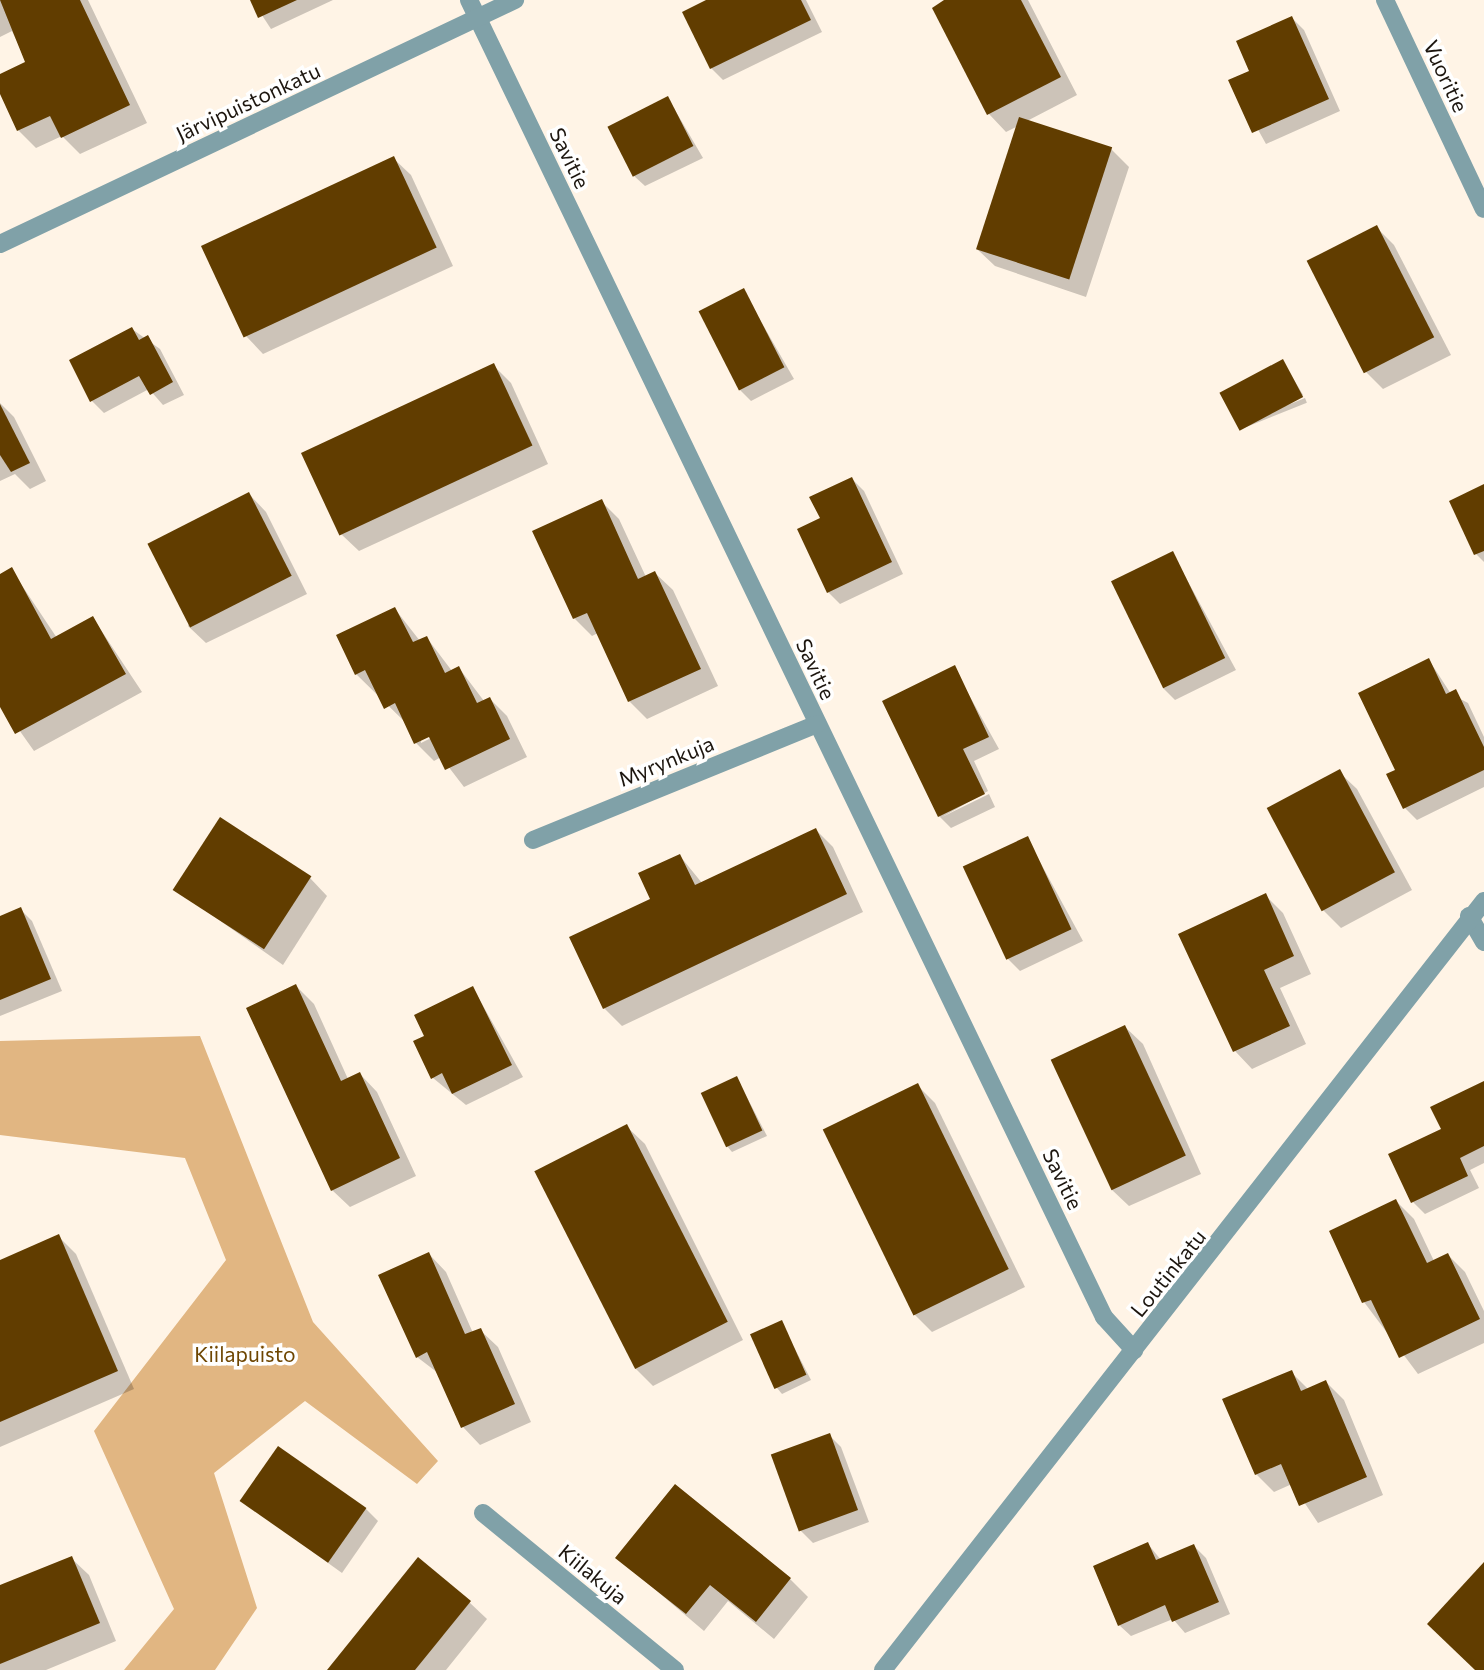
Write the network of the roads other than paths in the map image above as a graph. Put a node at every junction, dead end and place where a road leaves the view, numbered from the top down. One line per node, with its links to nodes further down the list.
1 (469, 0): 4 (street, Savitie)
2 (515, 0): 4 (street, Järvipuistonkatu)
3 (1385, 0): 5 (street, Vuoritie)
4 (476, 18): 6 (street, Järvipuistonkatu); 7 (street, Savitie)
5 (1484, 209)
6 (0, 244)
7 (817, 724): 8 (street, Myrynkuja); 12 (street, Savitie)
8 (533, 840)
9 (1484, 901): 10 (street, Loutinkatu)
10 (1469, 916): 11 (street); 12 (street, Loutinkatu)
11 (1484, 942)
12 (1134, 1350): 15 (street, Loutinkatu)
13 (483, 1513): 14 (street, Kiilakuja)
14 (675, 1670)
15 (883, 1670)

